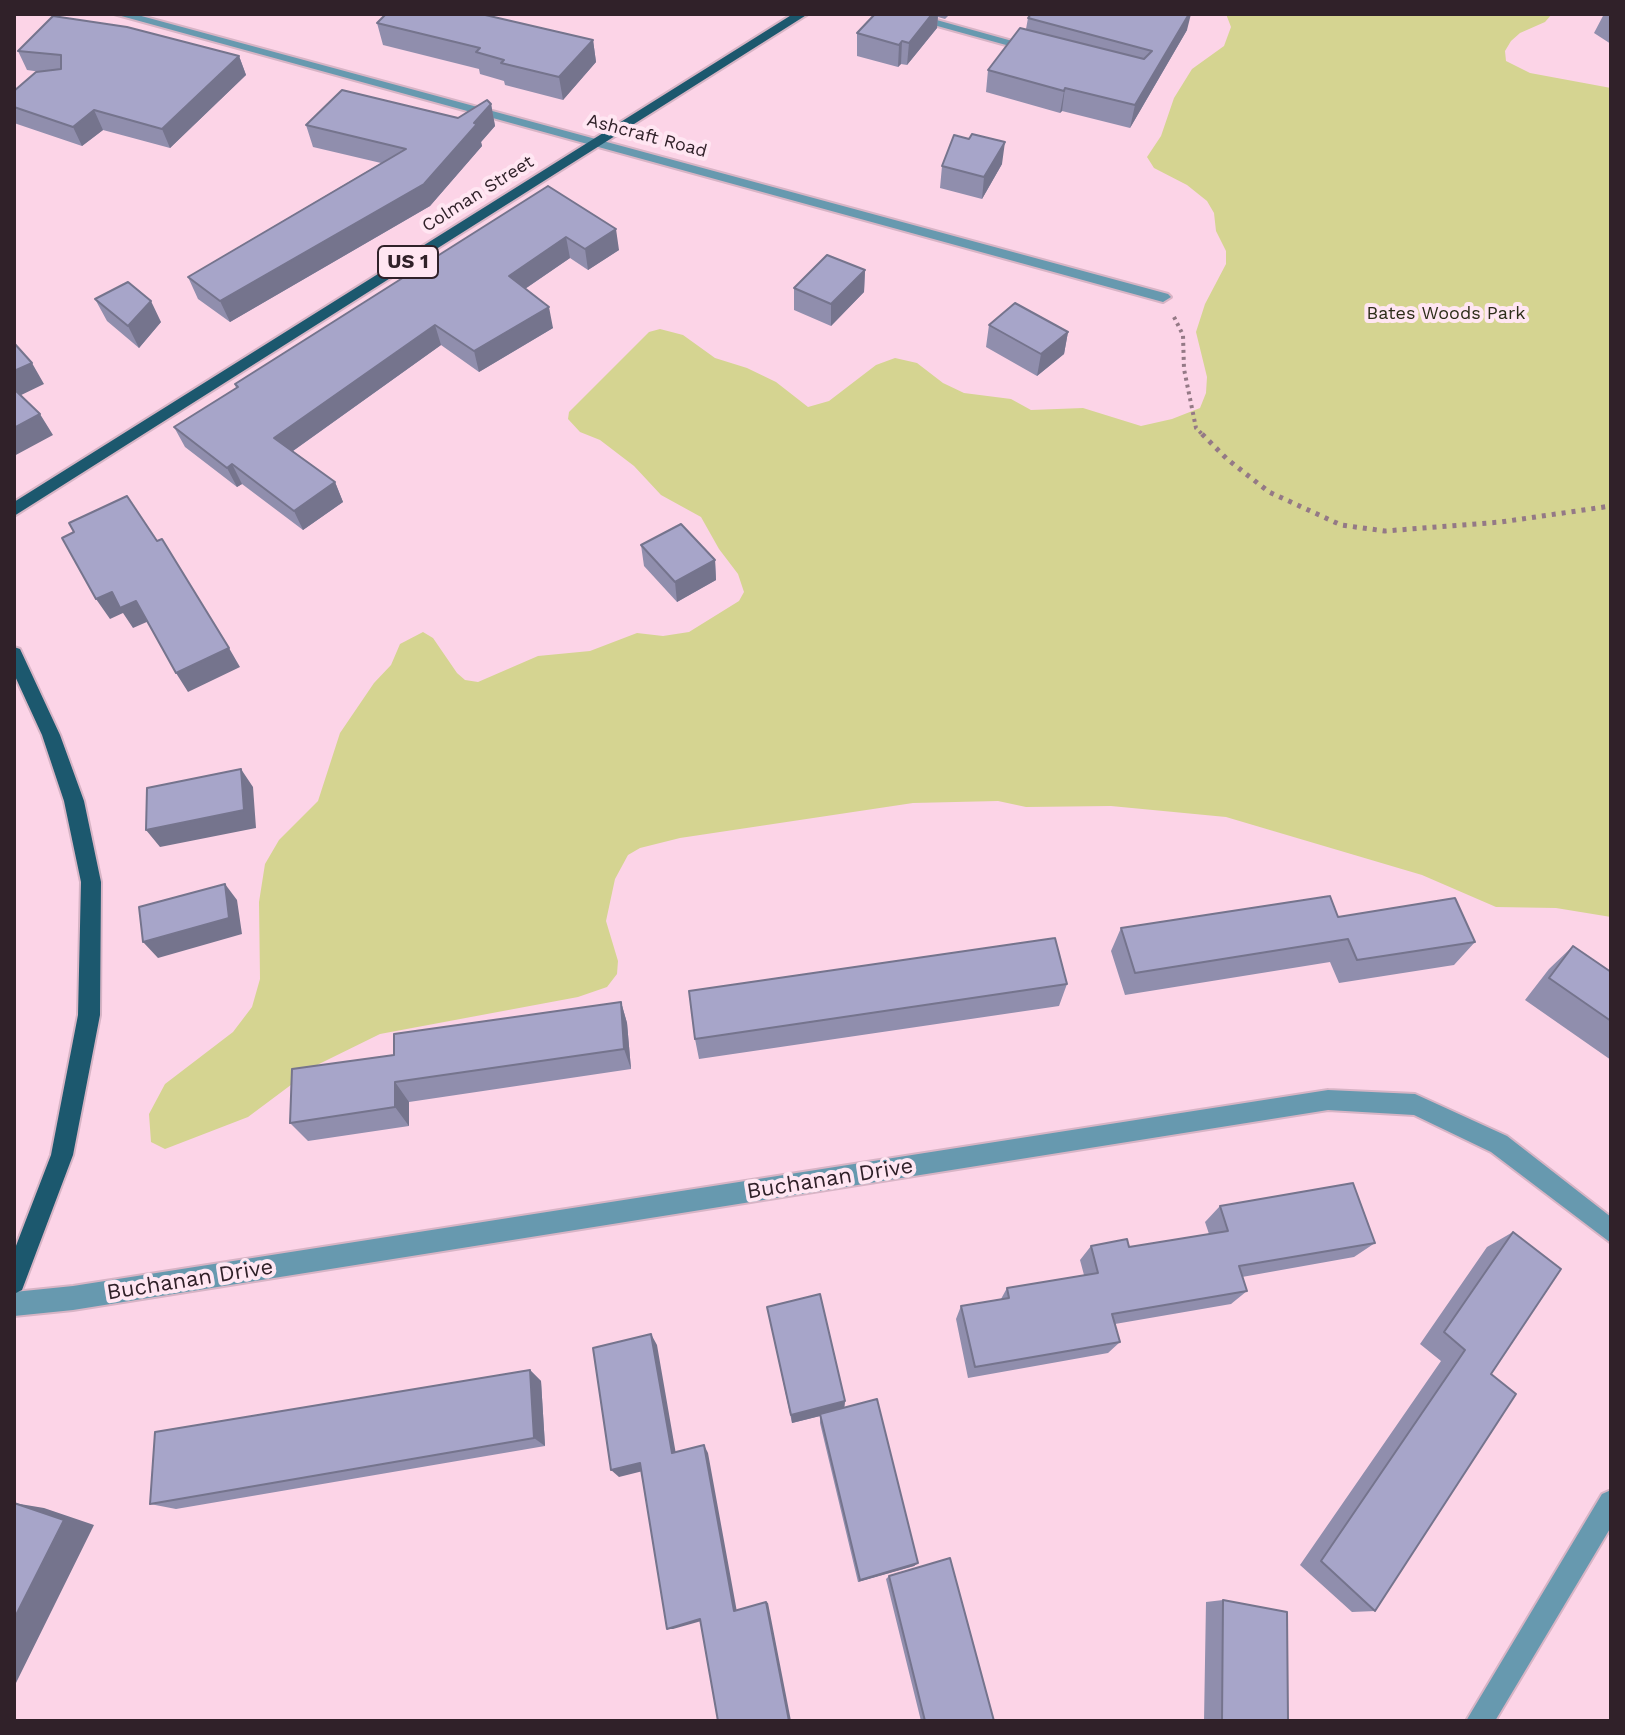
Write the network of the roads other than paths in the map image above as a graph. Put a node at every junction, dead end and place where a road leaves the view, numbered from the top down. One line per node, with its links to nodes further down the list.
1 (120, 14): 5 (street, Ashcraft Road)
2 (802, 14): 5 (main road, Colman Street / US 1)
3 (900, 14): 4 (street)
4 (1049, 52)
5 (598, 142): 6 (street, Ashcraft Road); 7 (main road, Colman Street / US 1)
6 (1163, 297)
7 (14, 510)
8 (14, 654): 10 (main road)
9 (1611, 1231): 11 (street, Buchanan Drive)
10 (14, 1282)
11 (14, 1304)
12 (1611, 1503): 13 (street)
13 (1480, 1721)

